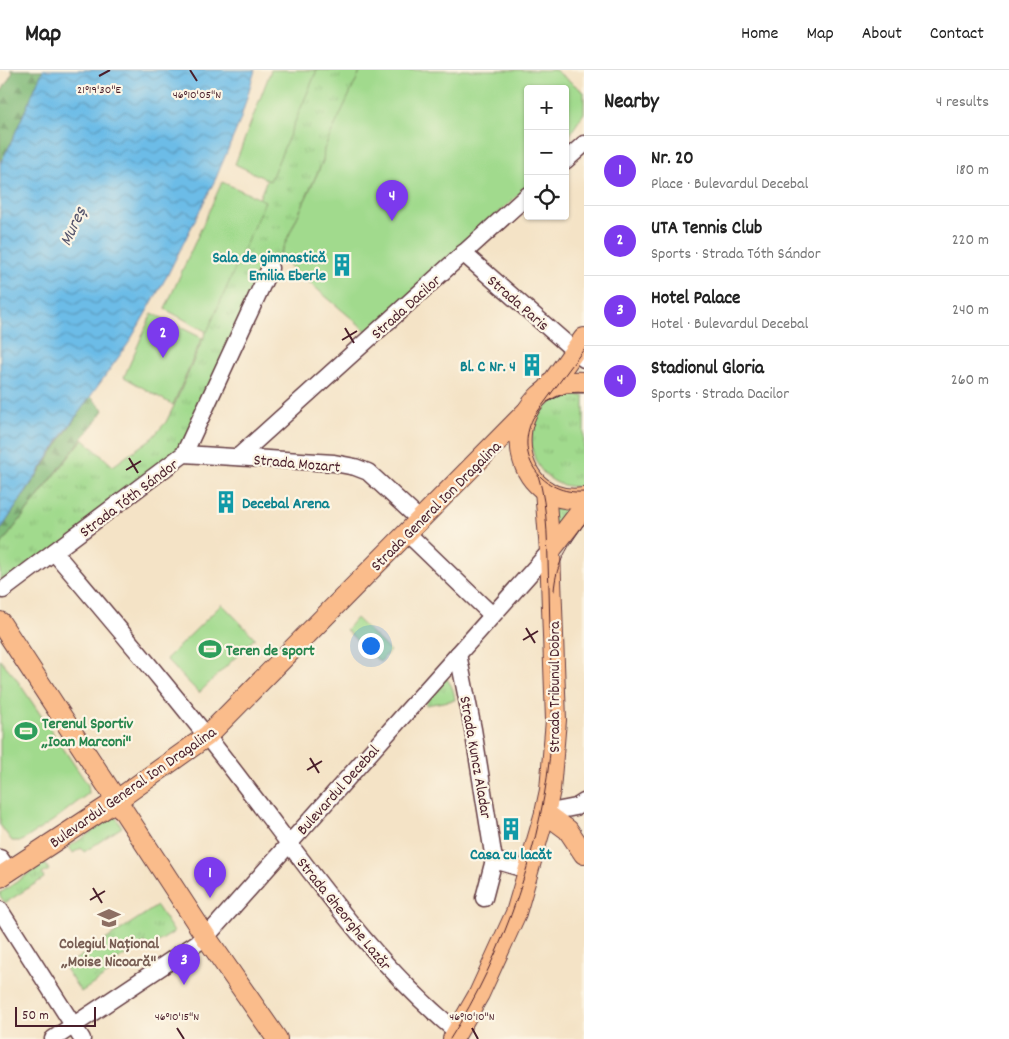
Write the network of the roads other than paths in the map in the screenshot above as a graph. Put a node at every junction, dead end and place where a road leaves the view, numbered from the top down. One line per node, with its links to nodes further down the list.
1 (584, 144): 2 (street)
2 (569, 157)
3 (524, 199): 4 (street, Strada Dacilor)
4 (463, 253): 6 (street, Strada Paris); 11 (street, Strada Dacilor)
5 (270, 268): 10 (street, Strada Tóth Sándor)
6 (581, 349): 8 (main road, Strada General Ion Dragalina)
7 (584, 382): 8 (main road)
8 (545, 392): 9 (main road, Strada General Ion Dragalina)
9 (528, 410): 12 (main road); 15 (main road, Strada General Ion Dragalina)
10 (184, 454): 11 (street, Strada Mozart); 17 (street, Strada Tóth Sándor)
11 (238, 457): 15 (street, Strada Mozart)
12 (545, 490): 13 (main road); 16 (main road)
13 (584, 498)
14 (584, 507): 16 (main road)
15 (413, 527): 19 (main road, Strada General Ion Dragalina); 20 (street, Strada Mozart)
16 (550, 551): 20 (street, Bulevardul Decebal); 27 (main road, Strada Tribunul Dobra)
17 (54, 552): 18 (street, Strada Tóth Sándor); 24 (street, Strada Gheorghe Lazăr)
18 (3, 590)
19 (341, 600): 24 (main road, Bulevardul General Ion Dragalina)
20 (492, 615): 22 (street, Bulevardul Decebal)
21 (0, 622): 23 (main road)
22 (458, 654): 29 (street, Bulevardul Decebal); 31 (street, Strada Kuncz Aladar)
23 (73, 734): 25 (main road); 28 (main road)
24 (207, 736): 25 (main road, Bulevardul General Ion Dragalina); 29 (street, Strada Gheorghe Lazăr)
25 (118, 800): 28 (main road, Bulevardul General Ion Dragalina); 36 (main road)
26 (584, 802): 27 (street)
27 (545, 813): 30 (main road); 33 (main road, Strada Tribunul Dobra)
28 (85, 822): 32 (main road, Bulevardul General Ion Dragalina)
29 (289, 842): 36 (street, Bulevardul Decebal); 38 (street, Strada Gheorghe Lazăr)
30 (584, 854)
31 (494, 860): 33 (street); 34 (street)
32 (3, 869)
33 (528, 870): 38 (main road, Strada Tribunul Dobra)
34 (484, 898)
35 (0, 910): 37 (street)
36 (206, 936): 37 (street, Bulevardul Decebal); 40 (main road)
37 (78, 1032): 39 (street, Bulevardul Decebal)
38 (455, 1036)
39 (53, 1039)
40 (277, 1039)

